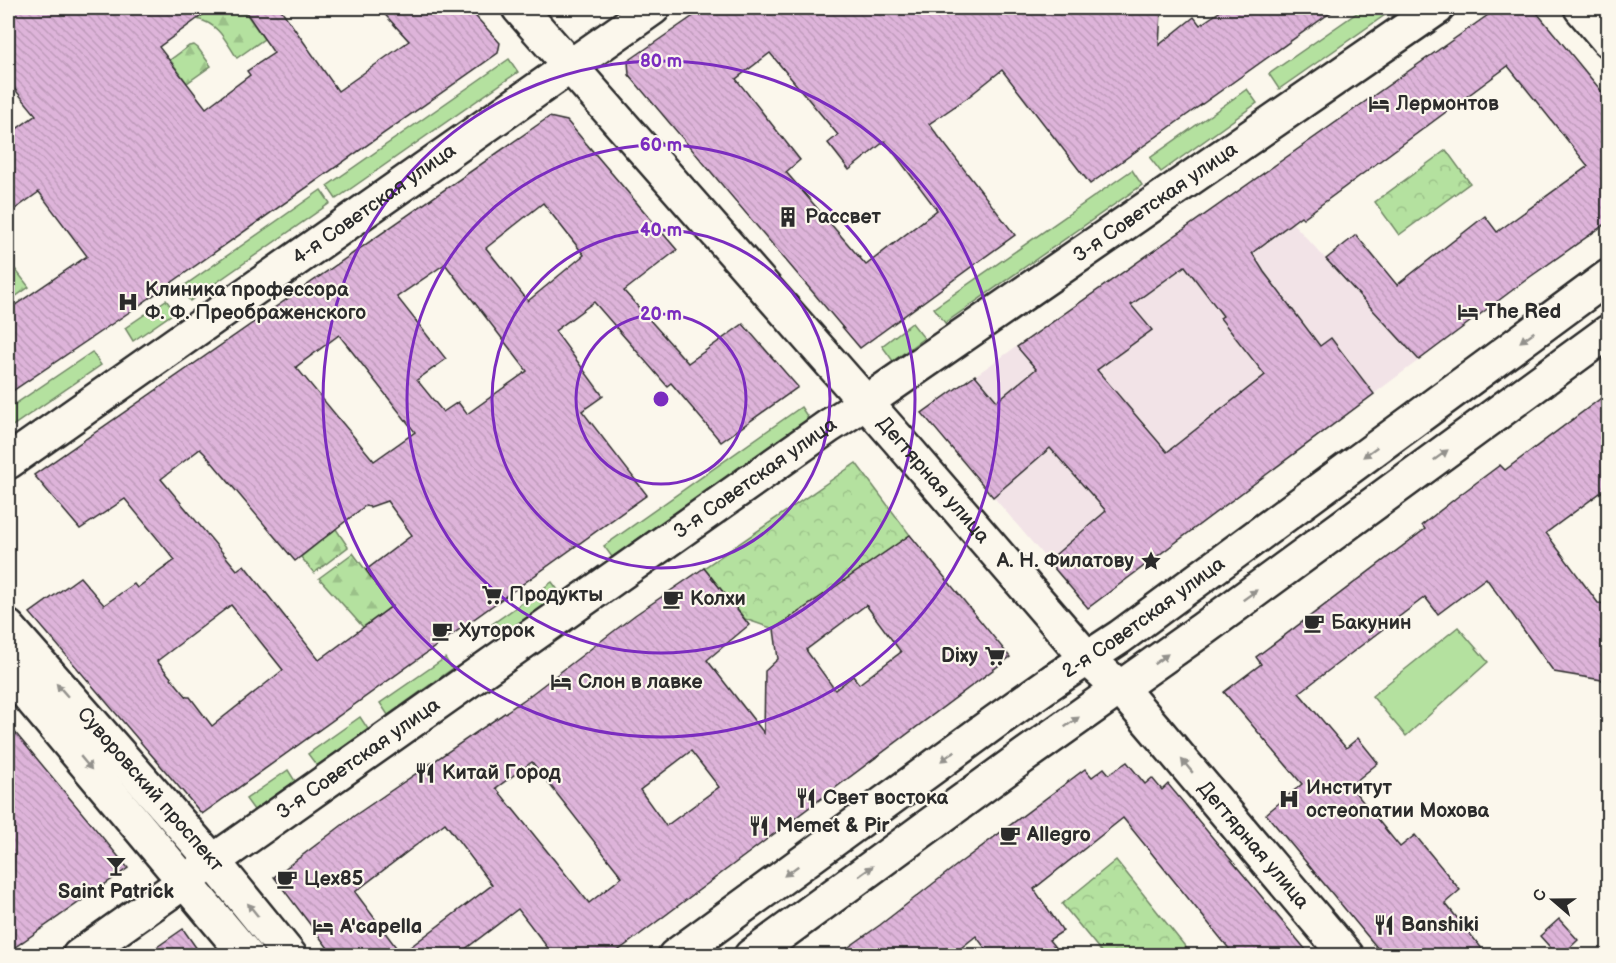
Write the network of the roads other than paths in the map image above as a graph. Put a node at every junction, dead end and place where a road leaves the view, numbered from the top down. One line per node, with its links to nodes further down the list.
1 (519, 8): 6 (street, Дегтярная улица)
2 (653, 8): 6 (street, 4-я Советская улица)
3 (1437, 8): 9 (street, 3-я Советская улица)
4 (1581, 8): 5 (street)
5 (1608, 40)
6 (570, 65): 9 (street, Дегтярная улица); 10 (street, 4-я Советская улица)
7 (1608, 277): 12 (street, 2-я Советская улица, one-way to 12)
8 (1608, 332): 14 (street, one-way to 8)
9 (865, 403): 12 (street, Дегтярная улица); 15 (street, 3-я Советская улица)
10 (8, 462)
11 (8, 627): 15 (street, Суворовский проспект, one-way to 11)
12 (1088, 658): 14 (street, Дегтярная улица); 20 (street, 2-я Советская улица, one-way to 20)
13 (8, 671): 16 (street, Суворовский проспект, one-way to 16)
14 (1120, 688): 21 (street, one-way to 14); 22 (street, Дегтярная улица, one-way to 14)
15 (212, 860): 16 (street, 3-я Советская улица); 19 (street, Суворовский проспект, one-way to 15)
16 (185, 880): 17 (street, 3-я Советская улица); 18 (street, Суворовский проспект)
17 (79, 956)
18 (247, 956)
19 (290, 956)
20 (675, 956)
21 (751, 956)
22 (1347, 956)

